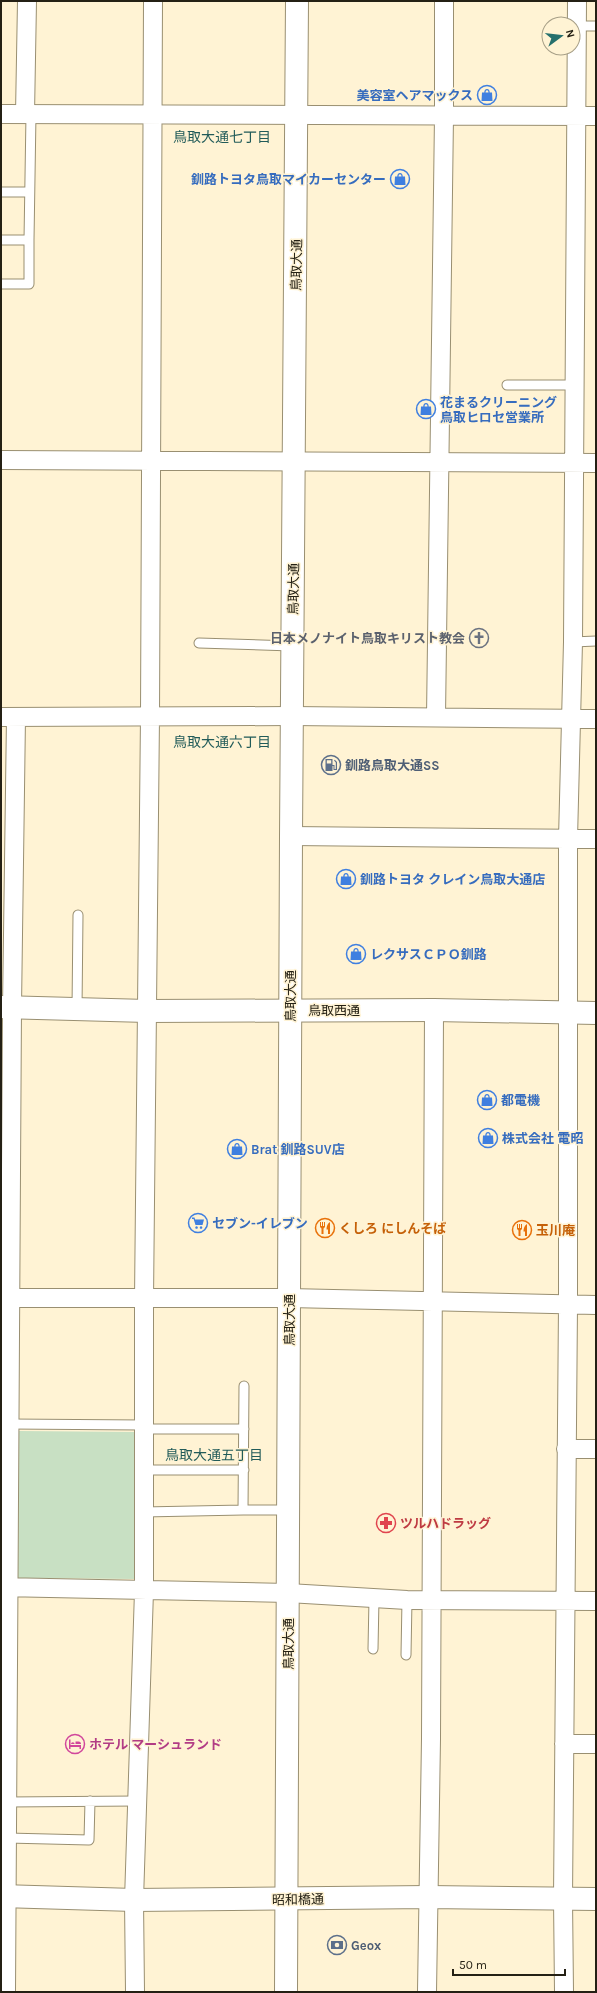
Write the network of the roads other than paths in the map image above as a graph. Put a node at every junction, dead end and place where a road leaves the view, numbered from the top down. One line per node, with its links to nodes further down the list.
1 (27, 1): 11 (street)
2 (153, 1): 13 (street)
3 (297, 1): 12 (main road, 鳥取大通)
4 (444, 1): 14 (street)
5 (576, 1): 6 (street)
6 (576, 16)
7 (581, 26): 8 (lane)
8 (596, 26)
9 (576, 56): 15 (street)
10 (1, 114): 11 (street)
11 (28, 114): 13 (street); 18 (lane)
12 (297, 114): 13 (street); 14 (street); 26 (main road, 鳥取大通)
13 (153, 115): 25 (street)
14 (444, 116): 15 (street); 27 (street)
15 (575, 116): 16 (street); 23 (street)
16 (596, 116)
17 (1, 192): 18 (lane)
18 (29, 192): 20 (lane)
19 (1, 240): 20 (lane)
20 (29, 240): 21 (lane)
21 (1, 284)
22 (507, 385): 23 (lane)
23 (573, 386): 28 (street)
24 (1, 460): 25 (street)
25 (150, 461): 26 (street); 34 (street)
26 (294, 462): 27 (street); 33 (main road, 鳥取大通)
27 (438, 462): 28 (street); 37 (street)
28 (573, 463): 29 (street); 31 (street)
29 (596, 463)
30 (596, 641): 31 (lane)
31 (573, 642): 38 (street)
32 (200, 643): 33 (lane)
33 (292, 646): 35 (main road, 鳥取大通)
34 (150, 716): 35 (street); 36 (street); 46 (street)
35 (292, 716): 37 (street); 40 (main road, 鳥取大通)
36 (8, 717): 44 (street)
37 (436, 717): 38 (street)
38 (572, 719): 39 (street); 41 (street)
39 (596, 719)
40 (291, 836): 41 (street); 47 (main road, 鳥取大通)
41 (568, 839): 42 (street); 49 (street)
42 (596, 839)
43 (78, 915): 45 (lane)
44 (6, 1007): 45 (main road, 鳥取西通); 51 (street)
45 (77, 1009): 46 (main road, 鳥取西通)
46 (147, 1010): 47 (main road, 鳥取西通); 53 (street)
47 (290, 1010): 48 (main road, 鳥取西通); 52 (main road, 鳥取大通)
48 (434, 1010): 49 (main road, 鳥取西通); 54 (street)
49 (567, 1013): 50 (main road, 鳥取西通); 55 (street)
50 (596, 1013)
51 (6, 1298): 53 (street); 58 (street)
52 (288, 1298): 53 (street); 54 (street); 66 (main road, 鳥取大通)
53 (144, 1299): 59 (street)
54 (433, 1302): 55 (street); 73 (street)
55 (568, 1305): 56 (street); 61 (street)
56 (596, 1305)
57 (244, 1386): 60 (lane)
58 (9, 1424): 59 (lane); 68 (street)
59 (143, 1427): 60 (lane); 63 (street)
60 (244, 1429): 64 (lane)
61 (566, 1449): 62 (street); 74 (street)
62 (596, 1450)
63 (143, 1470): 64 (lane); 67 (street)
64 (244, 1470): 65 (lane)
65 (243, 1510): 66 (lane); 67 (lane)
66 (288, 1510): 70 (main road, 鳥取大通)
67 (144, 1512): 69 (street)
68 (4, 1587): 69 (street); 81 (street)
69 (144, 1591): 70 (street); 80 (street)
70 (288, 1593): 71 (street); 86 (main road, 鳥取大通)
71 (374, 1599): 72 (street); 76 (lane)
72 (408, 1600): 73 (street); 77 (lane)
73 (432, 1600): 74 (street); 85 (street)
74 (566, 1601): 75 (street); 78 (street)
75 (596, 1601)
76 (373, 1649)
77 (406, 1655)
78 (564, 1744): 79 (street); 87 (street)
79 (596, 1744)
80 (137, 1801): 82 (lane); 89 (street)
81 (7, 1802): 82 (lane); 83 (street)
82 (90, 1802): 83 (lane)
83 (7, 1838): 84 (street)
84 (4, 1896): 89 (main road, 昭和橋通); 90 (street)
85 (428, 1897): 86 (main road, 昭和橋通); 87 (main road, 昭和橋通); 93 (street)
86 (287, 1899): 89 (main road, 昭和橋通); 92 (main road, 鳥取大通)
87 (563, 1899): 88 (main road, 昭和橋通); 94 (street)
88 (596, 1899)
89 (134, 1900): 91 (street)
90 (6, 1992)
91 (135, 1992)
92 (286, 1992)
93 (427, 1992)
94 (564, 1992)

